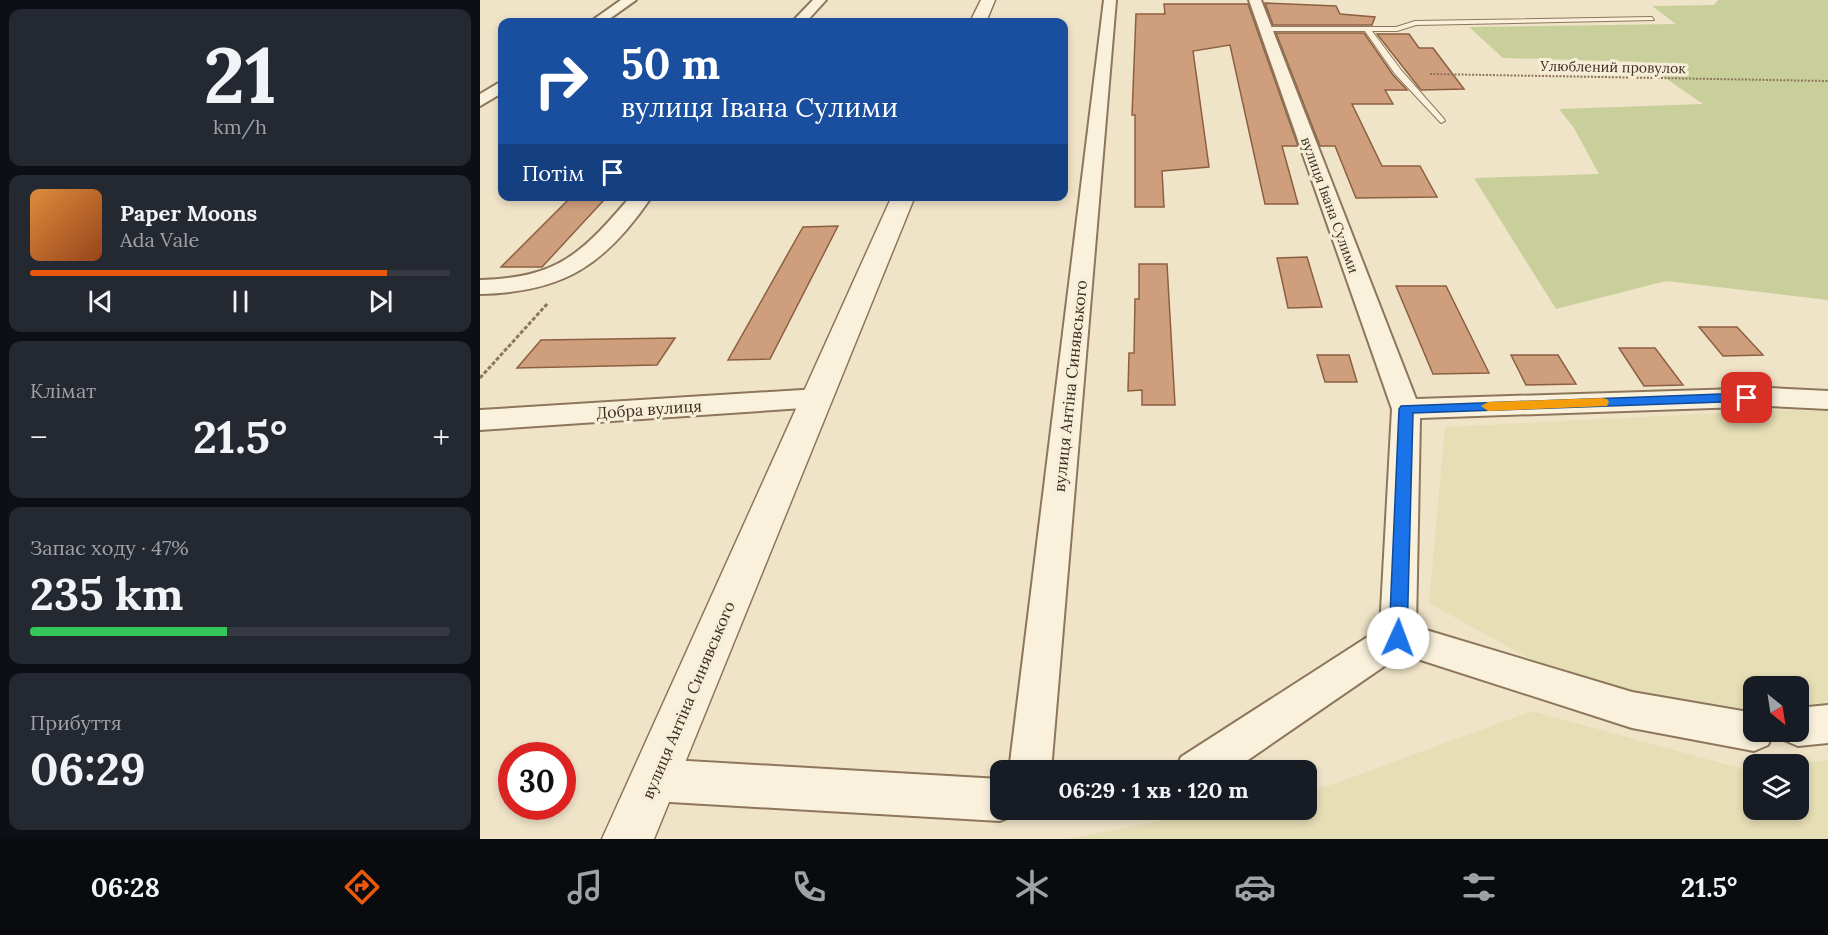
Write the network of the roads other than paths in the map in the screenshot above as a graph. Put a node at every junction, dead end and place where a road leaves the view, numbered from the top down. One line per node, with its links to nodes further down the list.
1 (630, 0): 6 (street)
2 (820, 0): 7 (street)
3 (988, 0): 8 (street)
4 (1110, 0): 26 (street, вулиця Антіна Синявського)
5 (1255, 0): 10 (street, вулиця Івана Сулими)
6 (603, 18)
7 (804, 18)
8 (980, 18)
9 (1652, 20): 11 (lane)
10 (1266, 29): 11 (lane); 20 (street, вулиця Івана Сулими)
11 (1368, 30): 14 (lane)
12 (498, 89): 13 (street)
13 (480, 101)
14 (1441, 122)
15 (637, 201): 17 (street)
16 (902, 201): 18 (street, вулиця Антіна Синявського)
17 (480, 287)
18 (818, 398): 21 (street, Добра вулиця); 28 (street, вулиця Антіна Синявського)
19 (1828, 400): 20 (street)
20 (1406, 409): 22 (street, вулиця Івана Сулими)
21 (480, 420)
22 (1398, 638): 25 (street); 27 (street)
23 (1828, 724): 24 (street)
24 (1809, 726)
25 (1743, 730)
26 (1031, 760)
27 (1213, 760)
28 (653, 780): 29 (street); 30 (street, вулиця Антіна Синявського)
29 (990, 799)
30 (628, 839)

